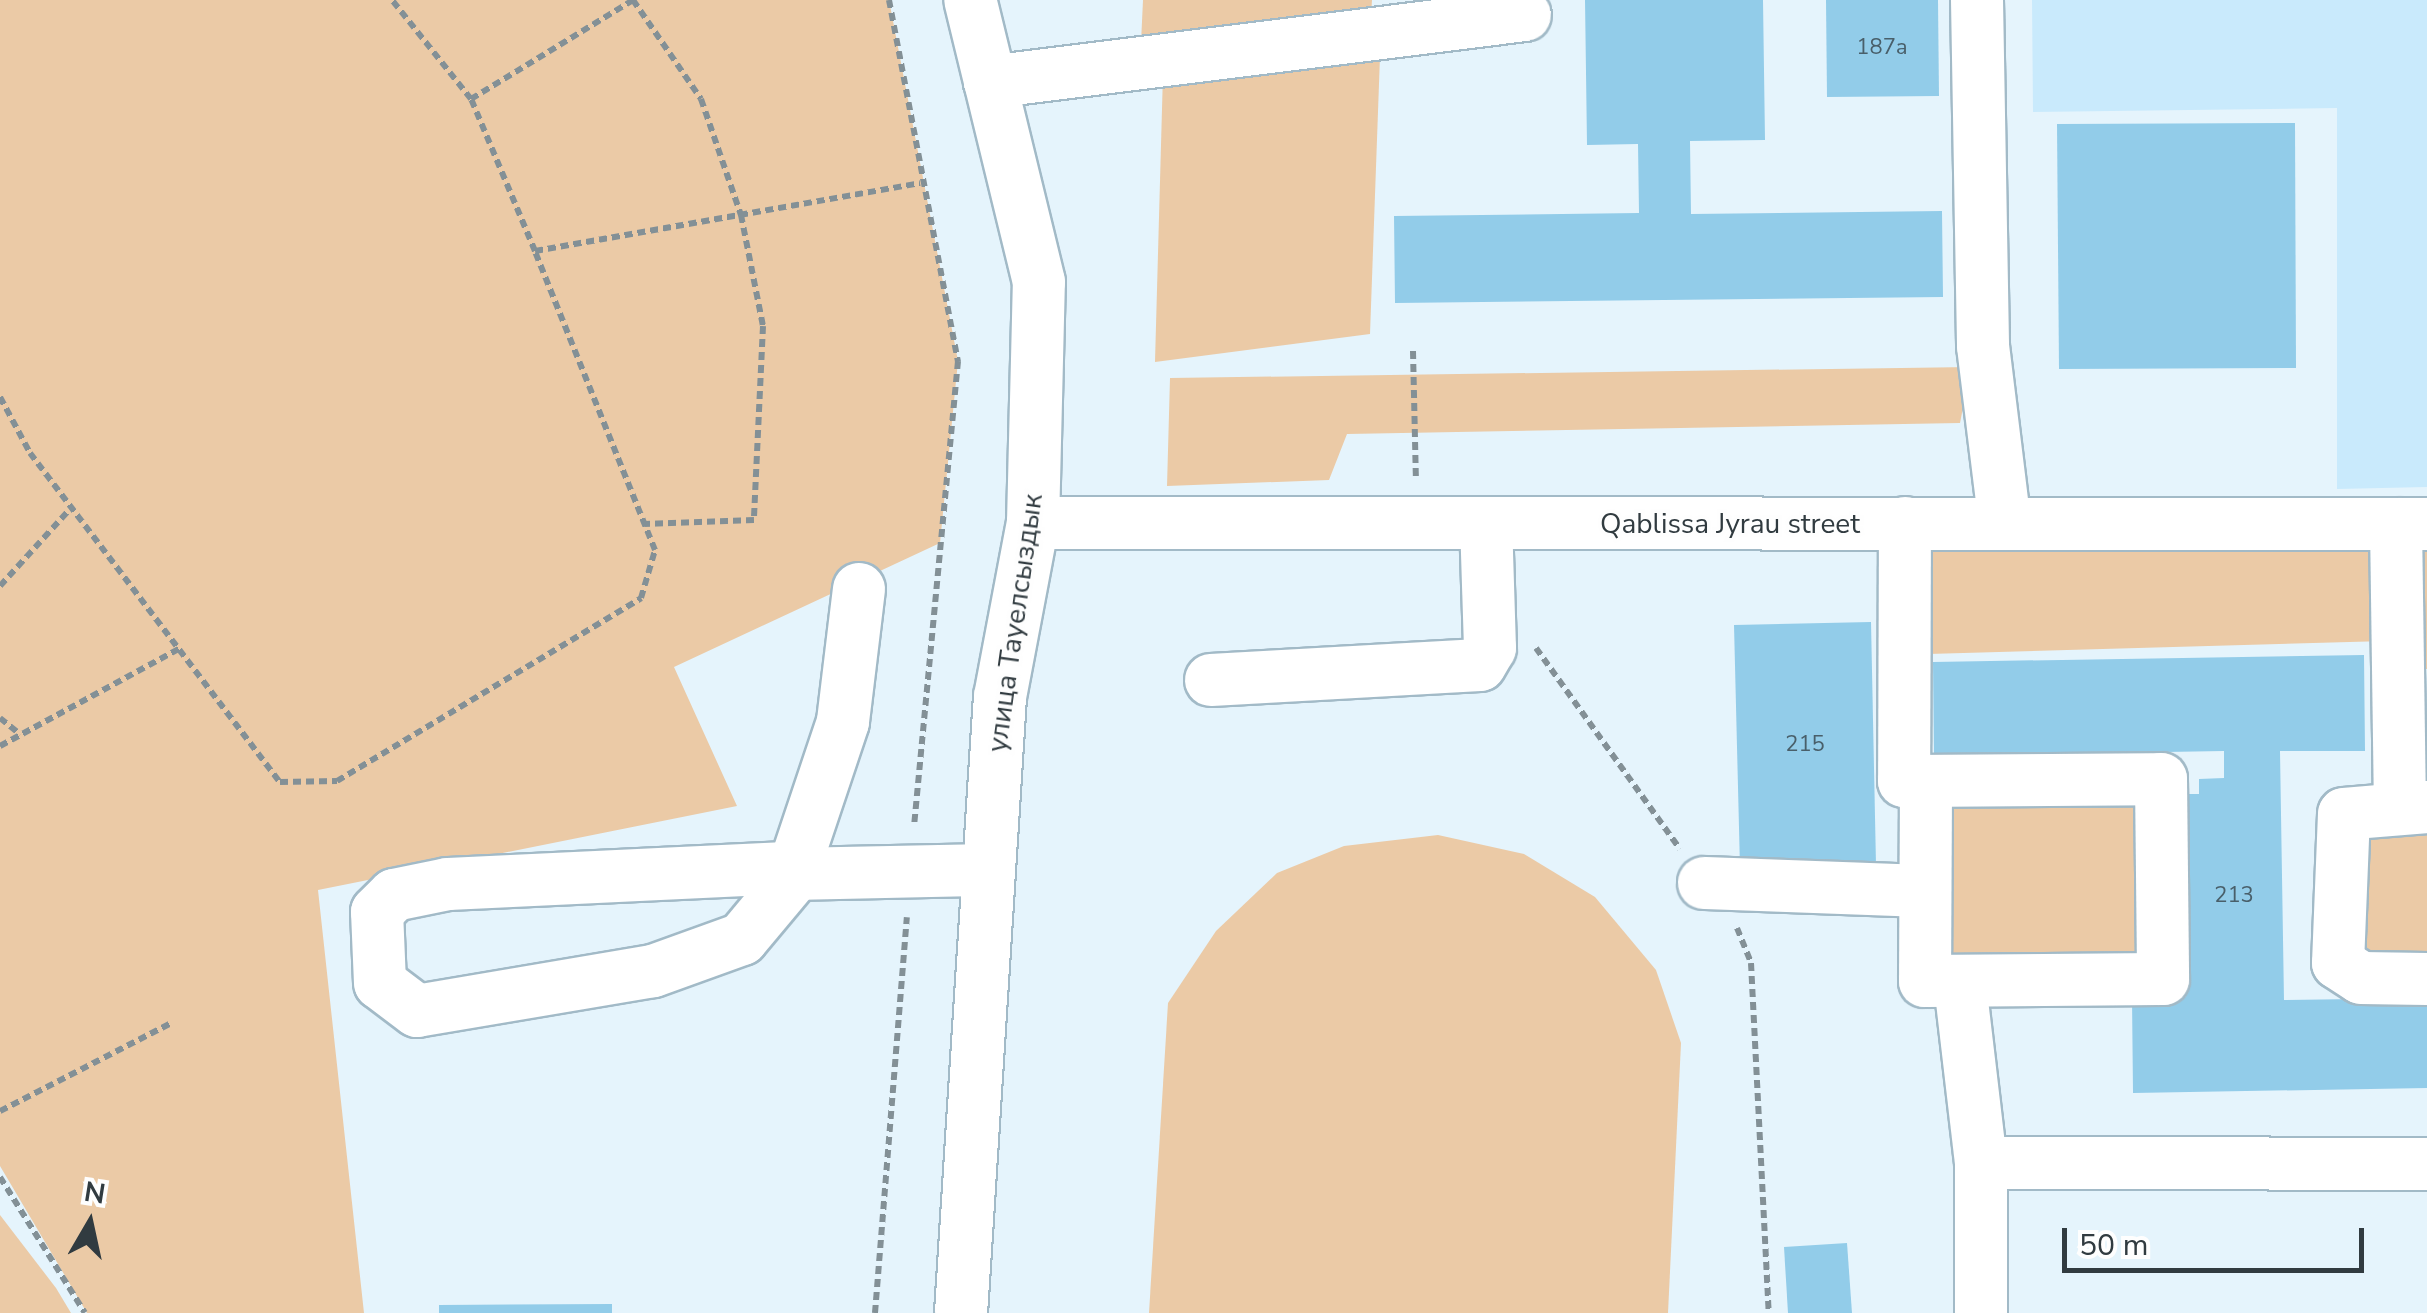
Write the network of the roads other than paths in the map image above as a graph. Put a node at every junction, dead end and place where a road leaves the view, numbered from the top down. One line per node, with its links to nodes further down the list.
1 (970, 0): 5 (street, улица Тауелсыздык)
2 (1977, 0): 9 (street)
3 (1525, 15): 4 (street)
4 (1394, 16): 5 (street)
5 (990, 82): 6 (street, улица Тауелсыздык)
6 (1033, 523): 7 (street, Qablissa Jyrau street); 15 (street, улица Тауелсыздык)
7 (1486, 524): 8 (street, Qablissa Jyrau street); 12 (street)
8 (1905, 524): 9 (street, Qablissa Jyrau street); 13 (street)
9 (2005, 524): 10 (street, Qablissa Jyrau street)
10 (2412, 524): 14 (street)
11 (858, 590): 16 (street)
12 (1210, 680)
13 (1926, 782): 18 (street); 20 (street)
14 (2414, 807): 19 (street)
15 (989, 870): 16 (street); 23 (street, улица Тауелсыздык)
16 (792, 874): 16 (street)
17 (1704, 883): 18 (street)
18 (1925, 892): 20 (street)
19 (2427, 979)
20 (1960, 984): 21 (street)
21 (1982, 1163): 22 (street); 24 (street)
22 (2426, 1171)
23 (962, 1313)
24 (1981, 1313)

